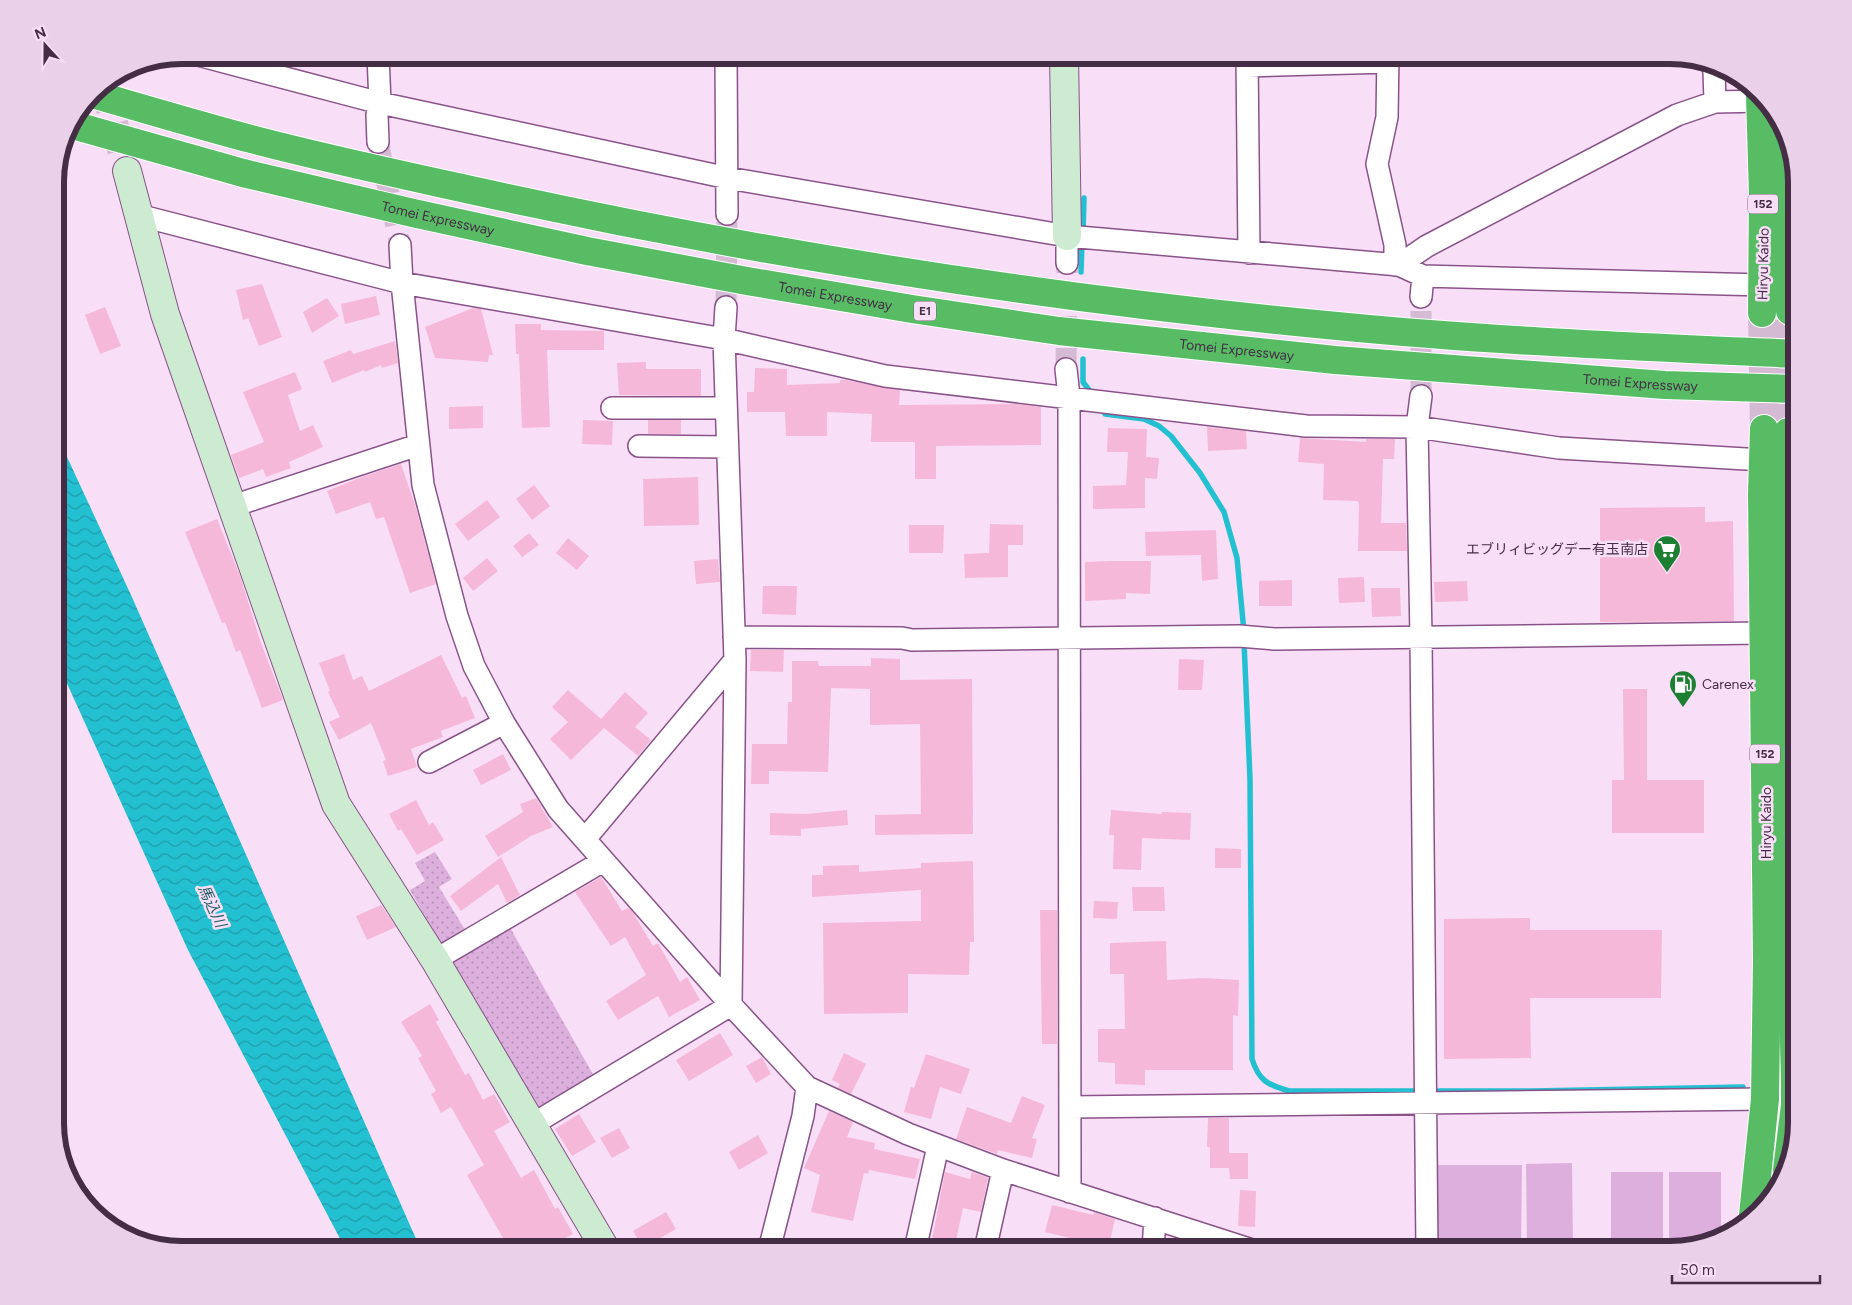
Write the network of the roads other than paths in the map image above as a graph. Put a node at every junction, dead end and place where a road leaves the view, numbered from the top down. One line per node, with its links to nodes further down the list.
1 (232, 64): 11 (street)
2 (378, 64): 11 (street)
3 (726, 64): 16 (street)
4 (1064, 64): 20 (street)
5 (1247, 64): 21 (street)
6 (1388, 64): 22 (street)
7 (1714, 72): 10 (street)
8 (100, 96): 30 (highway)
9 (1755, 100): 10 (street)
10 (1715, 102): 22 (street)
11 (380, 103): 14 (street); 16 (street)
12 (1761, 107): 25 (highway, Hiryu Kaido / 152)
13 (78, 127): 32 (highway, Tomei Expressway / E1)
14 (378, 142)
15 (126, 171): 18 (street)
16 (728, 178): 17 (street); 20 (street)
17 (727, 214)
18 (138, 215): 24 (street); 43 (street)
19 (400, 245): 24 (street)
20 (1068, 245): 21 (street)
21 (1249, 253): 22 (street)
22 (1397, 265): 23 (street)
23 (1423, 276): 25 (street); 26 (street)
24 (402, 282): 29 (street); 39 (street)
25 (1763, 284): 28 (highway, Hiryu Kaido / 152)
26 (1421, 297)
27 (726, 306): 29 (street)
28 (1762, 313)
29 (724, 339): 34 (street); 36 (street)
30 (1788, 354)
31 (1066, 369): 34 (street)
32 (1788, 389)
33 (1421, 396): 37 (street)
34 (1075, 397): 37 (street); 48 (street)
35 (612, 408): 36 (street)
36 (726, 408): 41 (street)
37 (1417, 427): 42 (street); 47 (street)
38 (1776, 431): 42 (highway, Hiryu Kaido / 152)
39 (418, 445): 43 (street); 50 (street)
40 (639, 446): 41 (street)
41 (727, 447): 46 (street)
42 (1783, 461): 44 (highway, Hiryu Kaido / 152); 45 (highway, Hiryu Kaido / 152)
43 (233, 506): 54 (street)
44 (1788, 540)
45 (1764, 633): 47 (street); 57 (highway, Hiryu Kaido / 152)
46 (734, 637): 48 (street); 49 (street)
47 (1421, 637): 48 (street); 58 (street)
48 (1070, 639): 59 (street)
49 (735, 660): 52 (street); 55 (street)
50 (504, 723): 51 (street); 52 (street)
51 (429, 762)
52 (585, 839): 53 (street)
53 (603, 861): 54 (street); 55 (street)
54 (435, 960): 60 (street)
55 (731, 1005): 56 (street); 60 (street)
56 (807, 1088): 61 (street); 67 (street)
57 (1765, 1090): 58 (street); 64 (highway, Hiryu Kaido / 152)
58 (1425, 1102): 59 (street); 72 (street)
59 (1070, 1107): 63 (street)
60 (532, 1124): 66 (street)
61 (938, 1146): 62 (street); 68 (street)
62 (1003, 1170): 63 (street); 69 (street)
63 (1070, 1192): 65 (street)
64 (1754, 1206)
65 (1155, 1218): 70 (street); 71 (street)
66 (601, 1241)
67 (771, 1241)
68 (917, 1241)
69 (987, 1241)
70 (1154, 1241)
71 (1225, 1241)
72 (1427, 1241)

